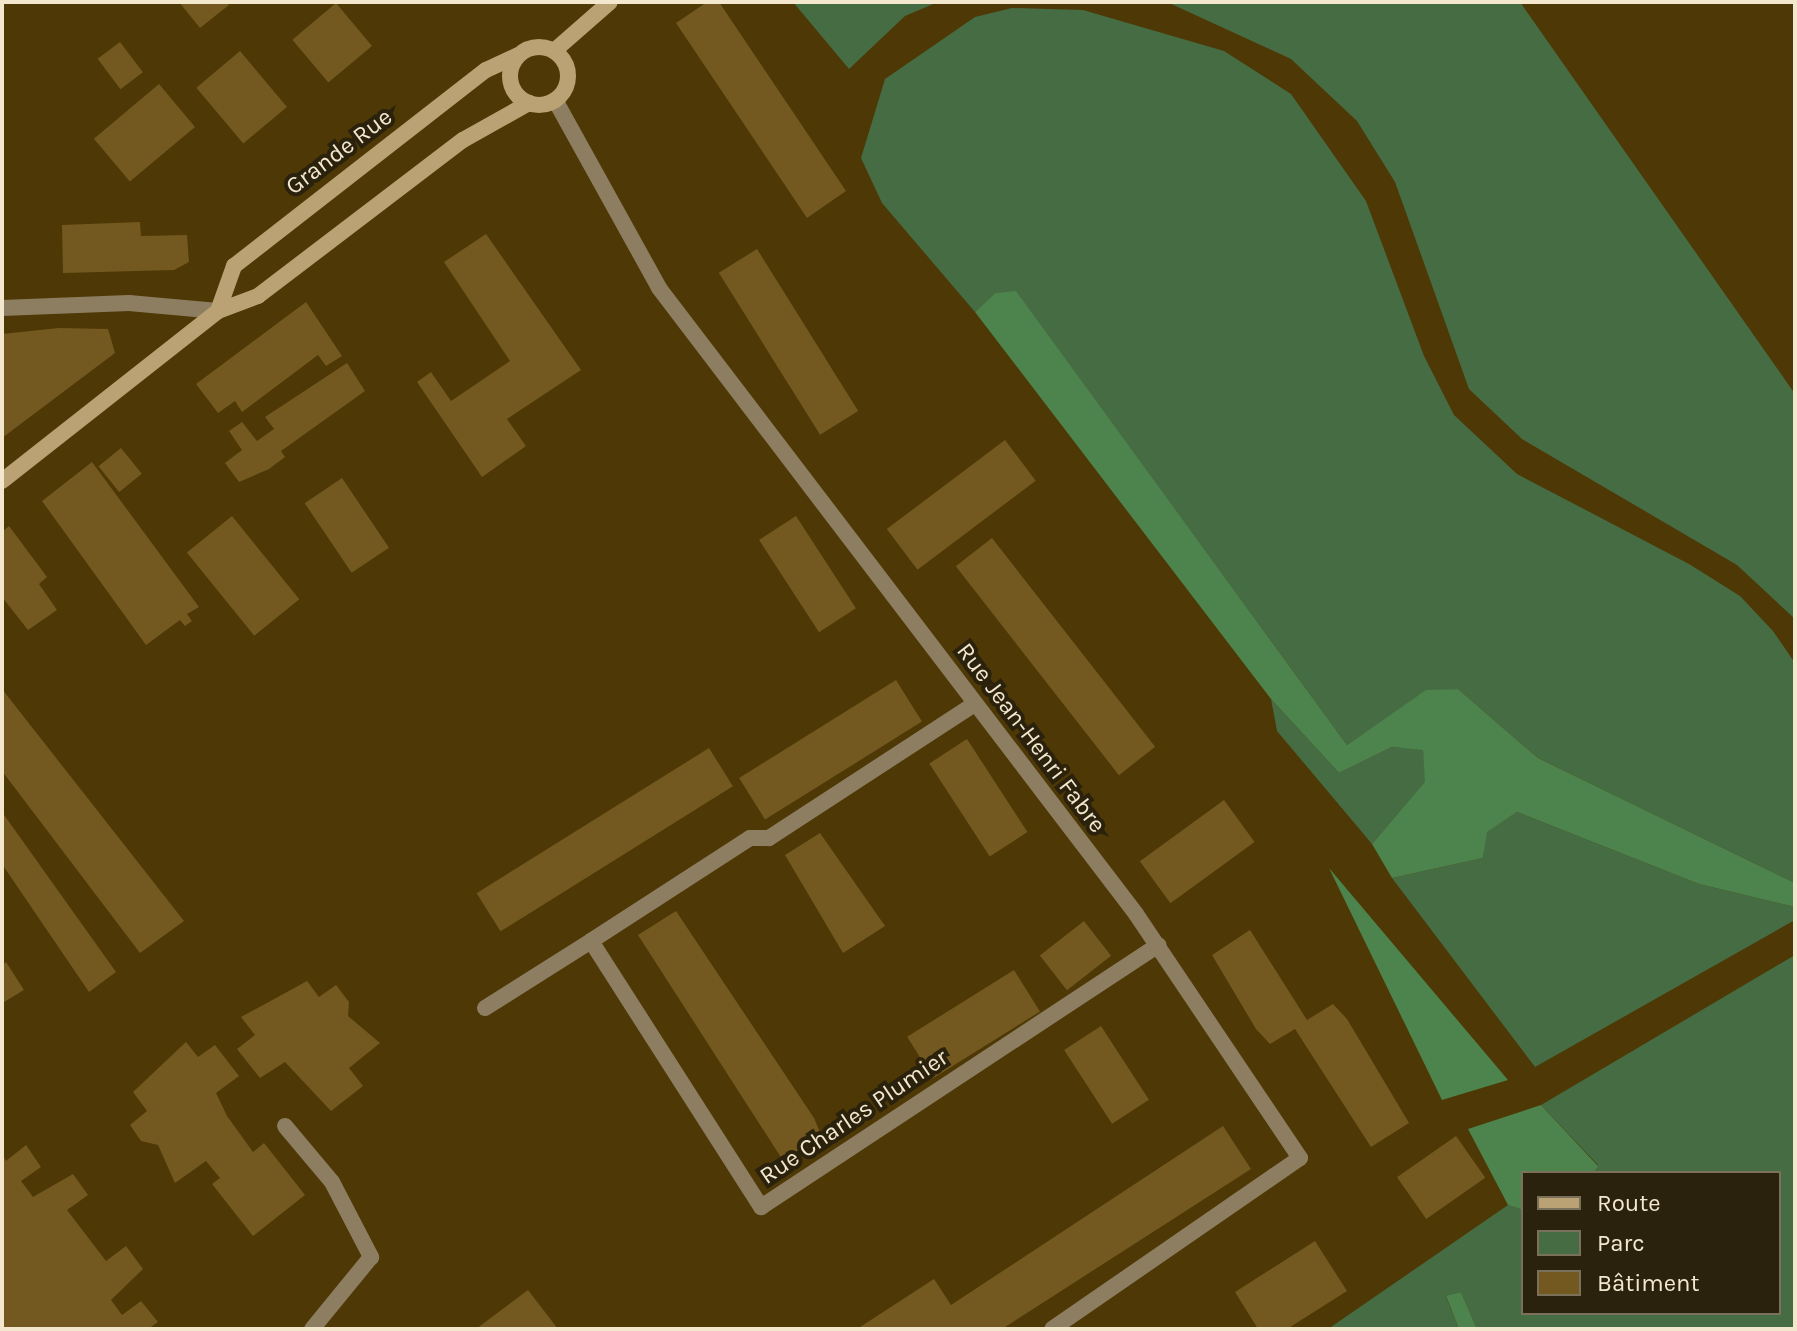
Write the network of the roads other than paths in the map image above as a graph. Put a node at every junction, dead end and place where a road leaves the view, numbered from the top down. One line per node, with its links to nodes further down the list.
1 (610, 2): 2 (main road)
2 (554, 51): 3 (main road); 4 (main road)
3 (518, 55): 5 (main road); 7 (main road, Grande Rue)
4 (555, 100): 5 (main road); 9 (street, Rue Jean-Henri Fabre)
5 (529, 103): 7 (main road)
6 (2, 308): 7 (street)
7 (218, 311): 8 (main road)
8 (2, 481)
9 (973, 705): 10 (street); 11 (street, Rue Jean-Henri Fabre)
10 (591, 941): 11 (street, Rue Charles Plumier); 12 (street)
11 (1158, 945): 15 (street, Rue Jean-Henri Fabre)
12 (485, 1008)
13 (285, 1126): 14 (street)
14 (312, 1329)
15 (1052, 1329)

